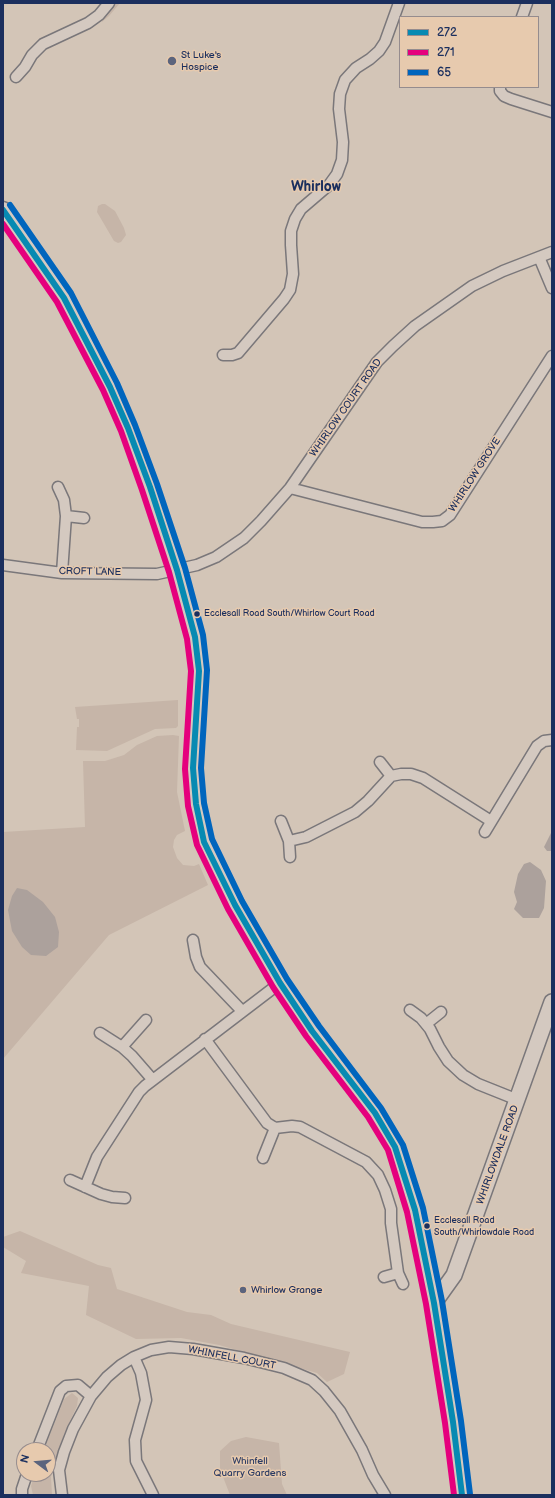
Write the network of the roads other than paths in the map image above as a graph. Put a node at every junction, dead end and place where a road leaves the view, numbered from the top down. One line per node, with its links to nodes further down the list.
1 (109, 3): 5 (street)
2 (398, 3): 12 (street)
3 (527, 3): 4 (street)
4 (522, 16)
5 (16, 77)
6 (500, 88): 7 (street)
7 (552, 112)
8 (3, 210): 19 (main road)
9 (552, 252): 10 (street, WHIRLOW COURT ROAD)
10 (539, 256): 11 (street); 15 (street, WHIRLOW COURT ROAD)
11 (552, 288)
12 (223, 355)
13 (552, 356): 15 (street, WHIRLOW GROVE)
14 (58, 487): 16 (street)
15 (290, 488): 19 (street, WHIRLOW COURT ROAD)
16 (66, 516): 17 (street); 20 (street)
17 (84, 518)
18 (3, 565): 20 (street, CROFT LANE)
19 (177, 570): 20 (street, CROFT LANE); 30 (main road)
20 (62, 573)
21 (552, 740): 25 (street)
22 (380, 762): 23 (street)
23 (391, 776): 25 (street); 27 (street)
24 (281, 821): 27 (street)
25 (491, 821): 26 (street)
26 (485, 832)
27 (289, 841): 28 (street)
28 (290, 857)
29 (193, 940): 33 (street)
30 (280, 983): 33 (street); 50 (main road)
31 (552, 1002): 41 (main road, WHIRLOWDALE ROAD)
32 (410, 1010): 36 (street)
33 (242, 1011): 38 (street)
34 (441, 1012): 36 (street)
35 (146, 1020): 39 (street)
36 (426, 1024): 41 (street)
37 (100, 1033): 39 (street)
38 (205, 1039): 40 (street); 42 (street)
39 (122, 1047): 40 (street)
40 (152, 1080): 45 (street)
41 (518, 1100): 50 (main road, WHIRLOWDALE ROAD)
42 (275, 1128): 43 (street); 47 (street)
43 (263, 1158)
44 (70, 1180): 45 (street)
45 (85, 1187): 46 (street)
46 (125, 1198)
47 (398, 1273): 48 (street); 49 (street)
48 (384, 1277)
49 (403, 1284)
50 (434, 1303): 59 (main road)
51 (134, 1357): 52 (street, WHINFELL COURT); 57 (street); 58 (street, WHINFELL COURT)
52 (91, 1396): 53 (street); 56 (street, WHINFELL COURT)
53 (40, 1442)
54 (25, 1482): 55 (street)
55 (22, 1495)
56 (62, 1495)
57 (153, 1495)
58 (385, 1495)
59 (462, 1495)

